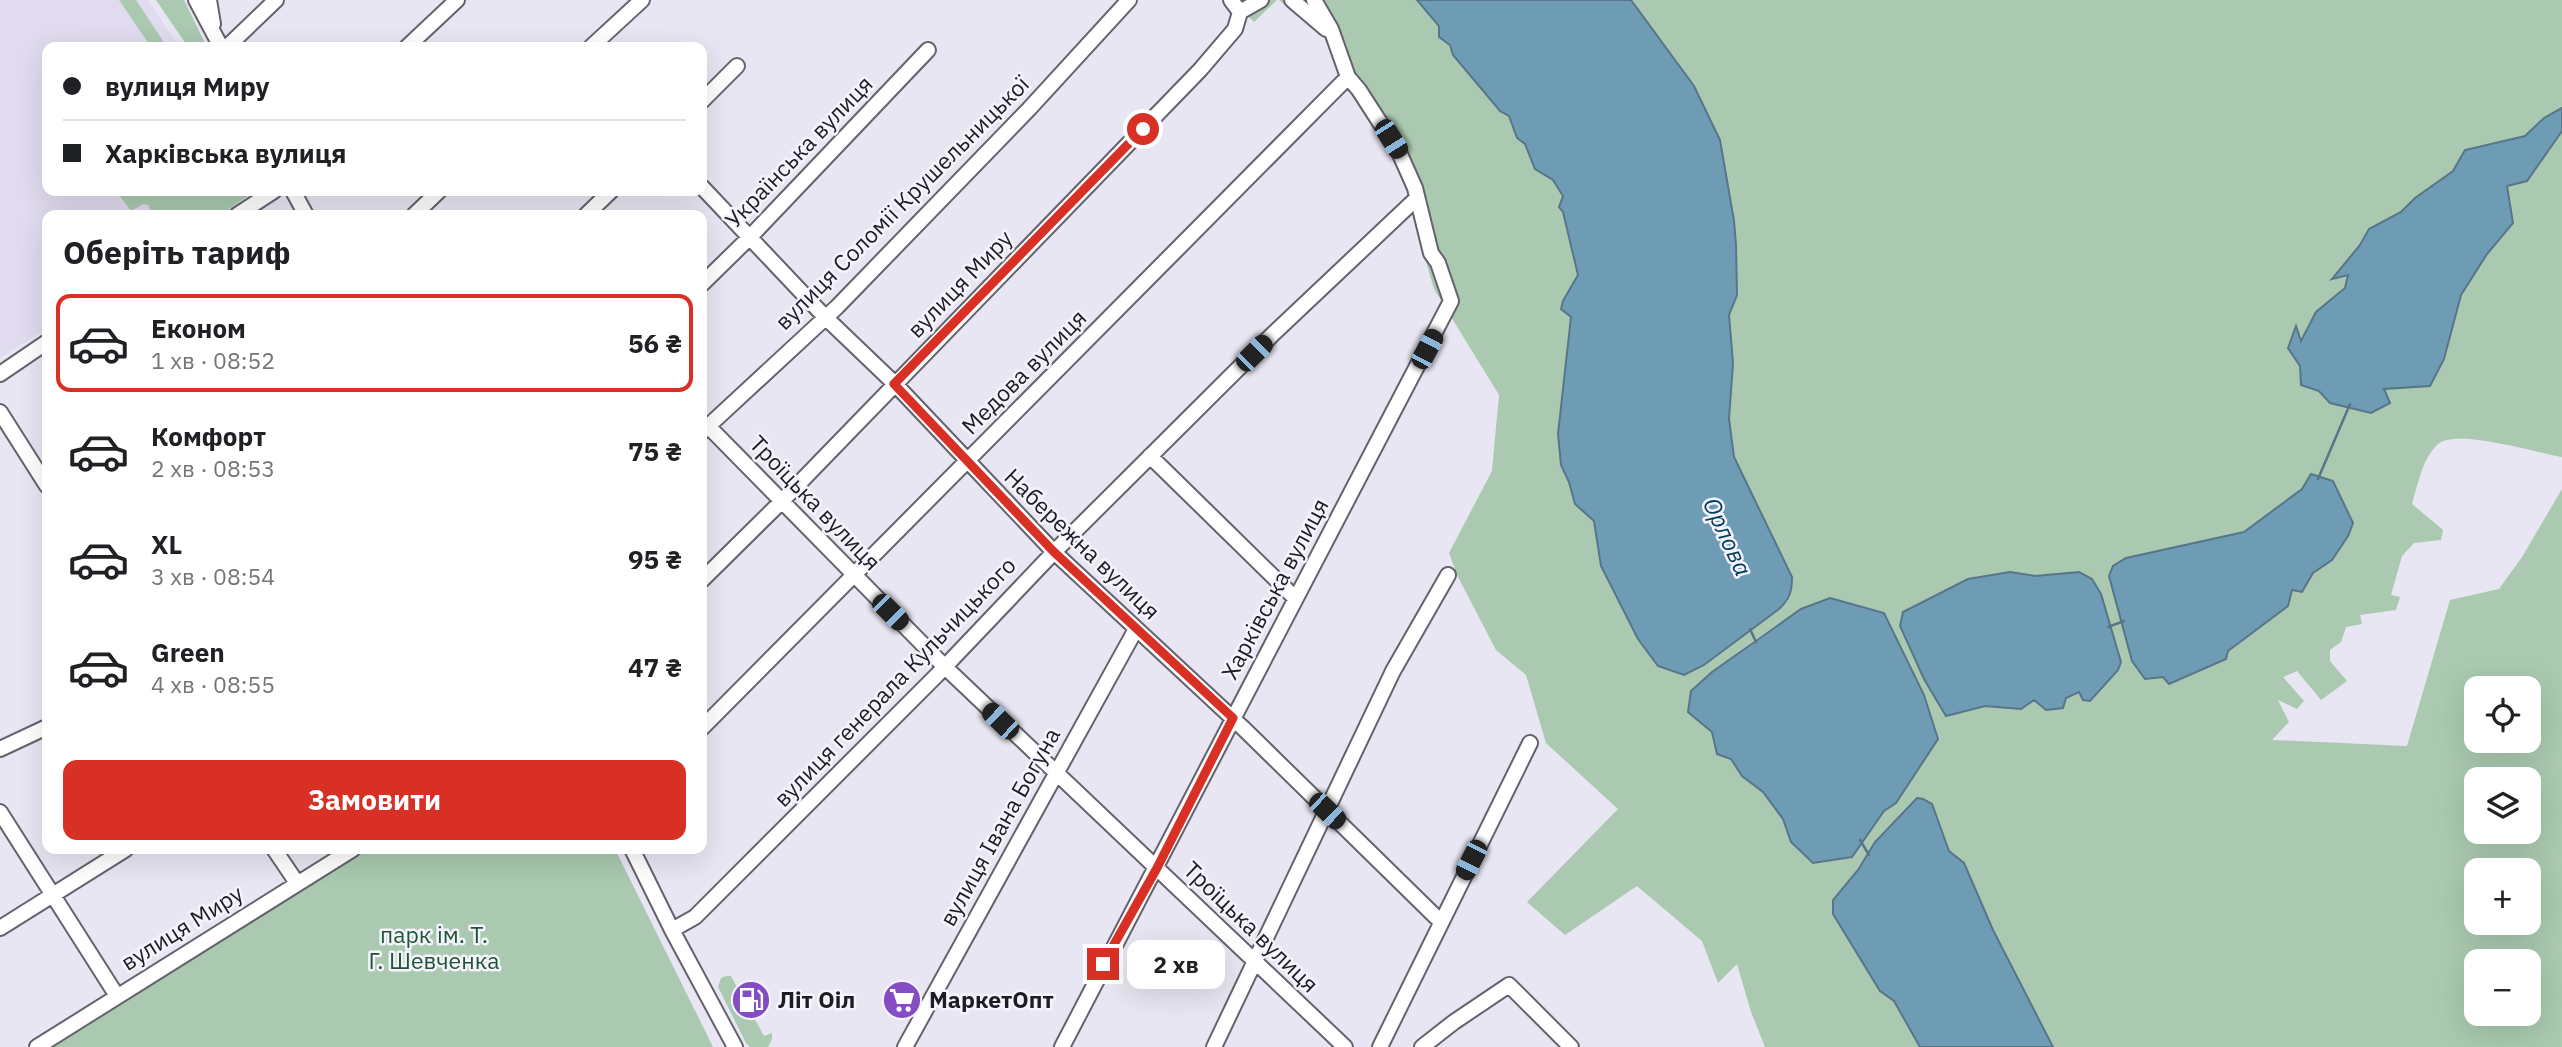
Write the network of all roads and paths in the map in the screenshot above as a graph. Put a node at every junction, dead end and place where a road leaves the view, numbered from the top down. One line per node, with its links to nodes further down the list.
1 (196, 0): 13 (street)
2 (209, 0): 13 (street)
3 (276, 0): 14 (street)
4 (457, 0): 15 (street)
5 (642, 0): 16 (street)
6 (1129, 0): 31 (street, вулиця Соломії Крушельницької)
7 (1231, 0): 11 (street)
8 (1261, 0): 11 (street)
9 (1292, 0): 12 (street)
10 (1314, 0): 12 (street)
11 (1240, 12): 34 (street, вулиця Миру)
12 (1333, 34): 19 (street)
13 (218, 41)
14 (232, 42)
15 (412, 42)
16 (596, 42)
17 (928, 50): 29 (street, Українська вулиця)
18 (737, 66): 20 (street)
19 (1348, 77): 25 (street); 39 (street, Медова вулиця)
20 (707, 96)
21 (707, 192): 29 (street, Набережна вулиця)
22 (266, 196): 26 (street)
23 (434, 196): 27 (street)
24 (606, 196): 28 (street)
25 (1418, 198): 38 (street, вулиця генерала Кульчицького); 46 (street, Харківська вулиця)
26 (245, 210)
27 (419, 210)
28 (591, 210)
29 (749, 238): 30 (street, Українська вулиця); 31 (street, Набережна вулиця)
30 (707, 279)
31 (825, 317): 34 (street, Набережна вулиця); 36 (street, вулиця Соломії Крушельницької)
32 (42, 345): 33 (street)
33 (0, 374)
34 (894, 384): 39 (street, Набережна вулиця); 41 (street, вулиця Миру)
35 (0, 412): 40 (street)
36 (707, 427)
37 (707, 431): 41 (street, Троїцька вулиця)
38 (1150, 456): 42 (street, вулиця генерала Кульчицького); 46 (street)
39 (967, 462): 42 (street, Набережна вулиця); 44 (street, Медова вулиця)
40 (42, 478)
41 (782, 502): 43 (street, вулиця Миру); 44 (street, Троїцька вулиця)
42 (1054, 552): 47 (street, Набережна вулиця); 48 (street, вулиця генерала Кульчицького)
43 (707, 575)
44 (853, 575): 48 (street, Троїцька вулиця); 50 (street, Медова вулиця)
45 (1448, 575): 55 (street)
46 (1295, 598): 49 (street, Харківська вулиця)
47 (1136, 629): 49 (street, Набережна вулиця); 54 (street, вулиця Івана Богуна)
48 (945, 667): 54 (street, Троїцька вулиця); 66 (street, вулиця генерала Кульчицького)
49 (1233, 718): 55 (street, Набережна вулиця); 61 (street, Харківська вулиця)
50 (707, 723)
51 (42, 729): 53 (street)
52 (1530, 743): 64 (street)
53 (0, 749)
54 (1056, 774): 61 (street, Троїцька вулиця); 71 (street, вулиця Івана Богуна)
55 (1327, 811): 64 (street, Набережна вулиця); 67 (street)
56 (0, 812): 63 (street)
57 (117, 854): 63 (street)
58 (277, 854): 62 (street)
59 (344, 854): 62 (street, вулиця Миру)
60 (634, 854): 66 (street)
61 (1157, 868): 67 (street, Троїцька вулиця); 72 (street, Харківська вулиця)
62 (297, 883): 68 (street, вулиця Миру)
63 (52, 895): 65 (street); 68 (street)
64 (1441, 922): 75 (street)
65 (0, 928)
66 (672, 930): 70 (street)
67 (1254, 962): 73 (street); 74 (street, Троїцька вулиця)
68 (117, 996): 69 (street, вулиця Миру)
69 (37, 1047)
70 (735, 1047)
71 (905, 1047)
72 (1062, 1047)
73 (1214, 1047)
74 (1345, 1047)
75 (1380, 1047)
76 (1422, 1047): 77 (street)
77 (1572, 1047)

